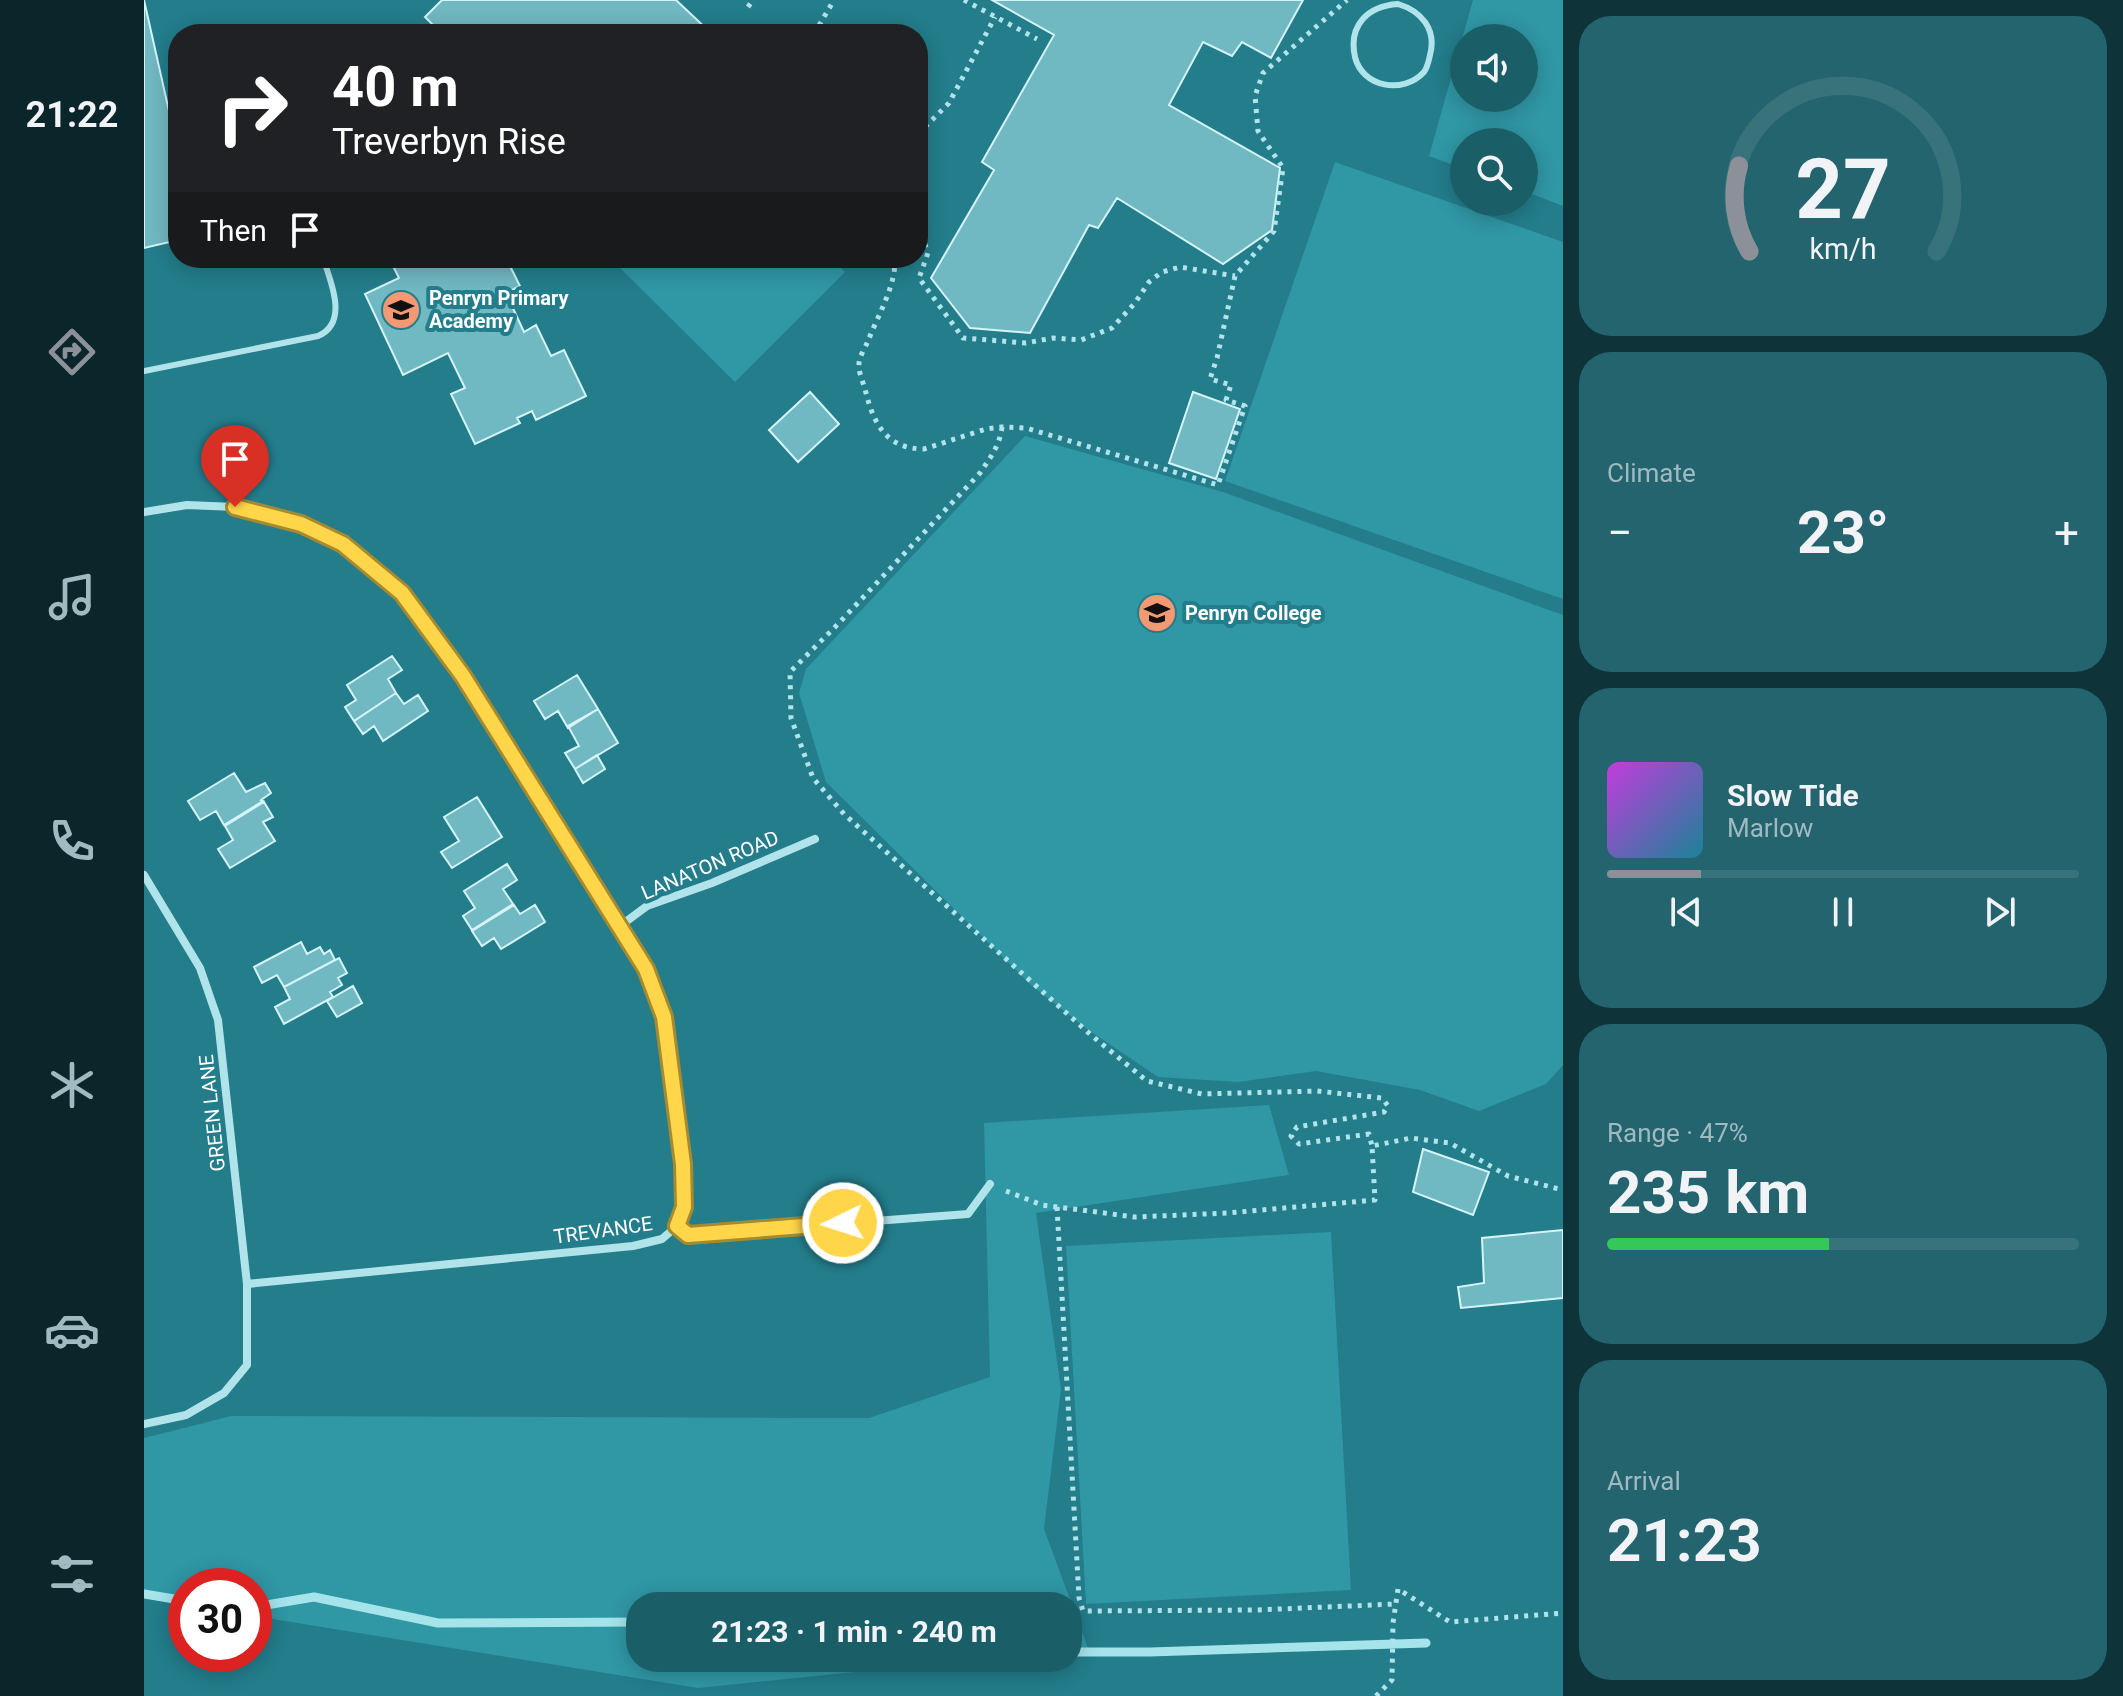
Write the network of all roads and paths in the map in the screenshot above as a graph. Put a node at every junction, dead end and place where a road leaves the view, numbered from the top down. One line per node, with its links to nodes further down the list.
1 (753, 0): 6 (path)
2 (834, 0): 8 (path)
3 (964, 0): 7 (path)
4 (1347, 0): 14 (path)
5 (1399, 2): 5 (lane)
6 (748, 7)
7 (995, 17): 9 (path); 10 (path)
8 (820, 24)
9 (1037, 39)
10 (928, 124)
11 (326, 268): 15 (lane)
12 (895, 268): 16 (path)
13 (923, 268): 14 (path)
14 (1235, 276): 16 (path)
15 (144, 371)
16 (1002, 427): 21 (path)
17 (144, 512): 20 (street)
18 (815, 839): 20 (street, LANATON ROAD)
19 (144, 875): 26 (street, GREEN LANE)
20 (620, 926): 25 (street)
21 (1372, 1146): 23 (path); 24 (path)
22 (990, 1184): 24 (path); 25 (street, TREVANCE)
23 (1563, 1190)
24 (1057, 1207): 28 (path)
25 (677, 1226): 26 (street, TREVANCE)
26 (247, 1284): 27 (street, GREEN LANE)
27 (144, 1424)
28 (1396, 1604): 29 (path); 30 (path)
29 (1563, 1613)
30 (1376, 1696)

